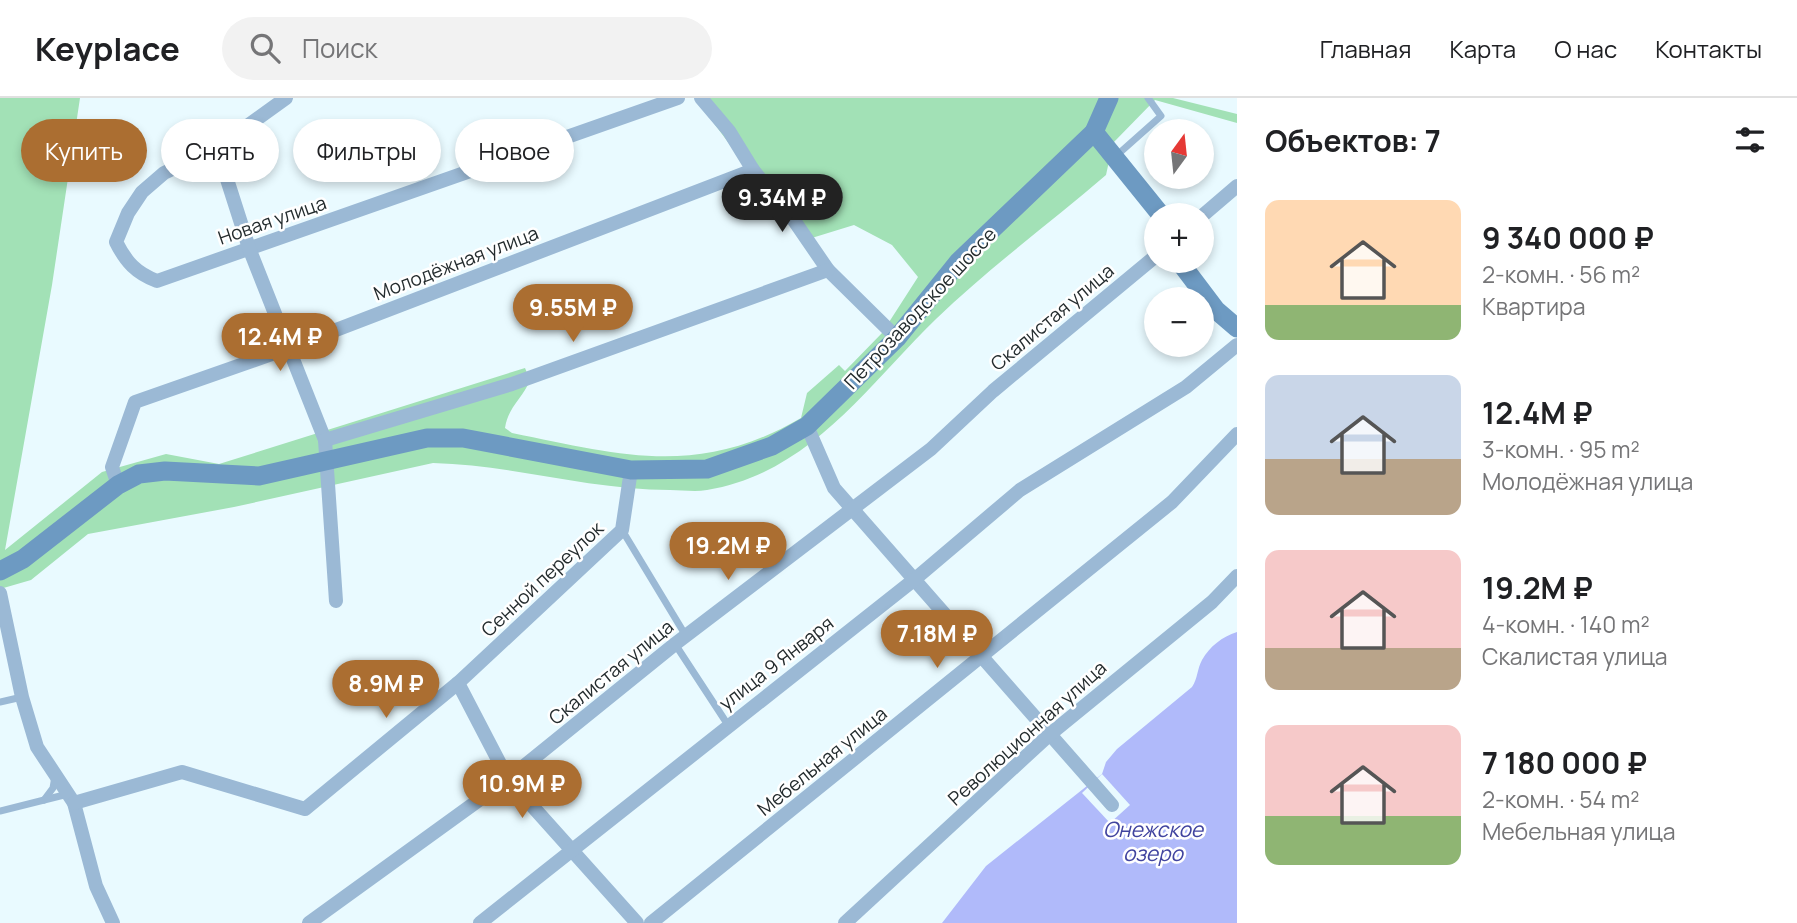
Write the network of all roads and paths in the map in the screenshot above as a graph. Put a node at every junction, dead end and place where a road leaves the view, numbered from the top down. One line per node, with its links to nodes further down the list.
1 (286, 98): 6 (street)
2 (678, 98): 15 (street, Новая улица)
3 (701, 98): 9 (street)
4 (1109, 98): 7 (main road, Петрозаводское шоссе)
5 (1148, 98): 8 (lane)
6 (257, 119)
7 (1094, 132): 8 (main road); 20 (main road, Петрозаводское шоссе)
8 (1115, 157): 13 (main road)
9 (753, 170): 17 (street); 22 (street, Молодёжная улица)
10 (161, 176): 15 (street, Новая улица)
11 (228, 182): 15 (street)
12 (1237, 186): 14 (street)
13 (1151, 203)
14 (1214, 206)
15 (248, 248): 22 (street)
16 (1144, 266): 29 (street, Скалистая улица)
17 (828, 270): 20 (street); 25 (street)
18 (1188, 273): 19 (main road)
19 (1237, 328)
20 (897, 338): 23 (main road, Петрозаводское шоссе)
21 (1237, 345): 33 (street, улица 9 Января)
22 (289, 348): 25 (street); 28 (street, Молодёжная улица)
23 (807, 426): 27 (main road, Петрозаводское шоссе); 29 (street)
24 (1237, 434): 37 (street, Мебельная улица)
25 (325, 440): 26 (street)
26 (326, 462): 27 (main road, Петрозаводское шоссе); 28 (main road, Петрозаводское шоссе); 35 (street)
27 (631, 470): 30 (street, Сенной переулок)
28 (118, 485): 31 (main road, Петрозаводское шоссе)
29 (854, 509): 33 (street); 36 (street, Скалистая улица)
30 (622, 530): 36 (lane); 38 (street, Сенной переулок)
31 (0, 571)
32 (1237, 576): 42 (street, Революционная улица)
33 (915, 579): 37 (street); 41 (street, улица 9 Января)
34 (0, 593): 39 (street)
35 (336, 601)
36 (680, 640): 41 (lane); 44 (street, Скалистая улица)
37 (982, 656): 42 (street); 54 (street, Мебельная улица)
38 (458, 683): 44 (street); 45 (street, Сенной переулок)
39 (22, 697): 40 (lane); 43 (street)
40 (0, 702)
41 (728, 725): 49 (street, улица 9 Января)
42 (1049, 735): 47 (street); 55 (street, Революционная улица)
43 (55, 774): 45 (street); 46 (lane)
44 (508, 779): 49 (street); 51 (street, Скалистая улица)
45 (71, 799): 46 (lane); 50 (street)
46 (44, 800): 48 (lane)
47 (1112, 805)
48 (0, 811)
49 (573, 849): 52 (street, улица 9 Января); 53 (street)
50 (113, 923)
51 (309, 923)
52 (480, 923)
53 (637, 923)
54 (651, 923)
55 (845, 923)

